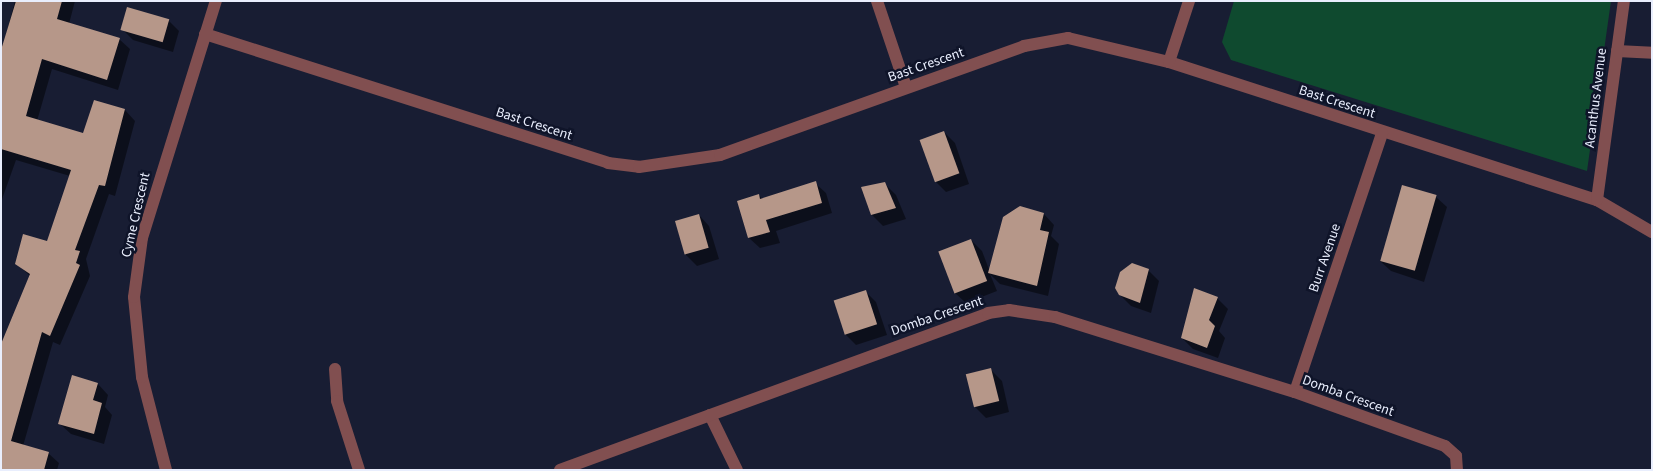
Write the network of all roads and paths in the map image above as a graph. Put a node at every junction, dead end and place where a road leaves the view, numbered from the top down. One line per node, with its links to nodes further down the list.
1 (216, 1): 5 (street, Cyme Crescent)
2 (877, 1): 9 (street)
3 (1189, 1): 8 (street)
4 (1624, 1): 6 (street, Acanthus Avenue)
5 (205, 34): 9 (street, Bast Crescent); 16 (street, Cyme Crescent)
6 (1617, 51): 7 (street); 11 (street, Acanthus Avenue)
7 (1652, 53)
8 (1169, 62): 9 (street, Bast Crescent); 10 (street, Bast Crescent)
9 (906, 87)
10 (1382, 133): 11 (street, Bast Crescent); 14 (street, Burr Avenue)
11 (1598, 200): 12 (street, Bast Crescent)
12 (1652, 232)
13 (335, 369): 17 (street)
14 (1295, 392): 15 (street, Domba Crescent); 20 (street, Domba Crescent)
15 (710, 415): 18 (street, Domba Crescent); 19 (street)
16 (166, 470)
17 (359, 470)
18 (560, 470)
19 (737, 470)
20 (1457, 470)

